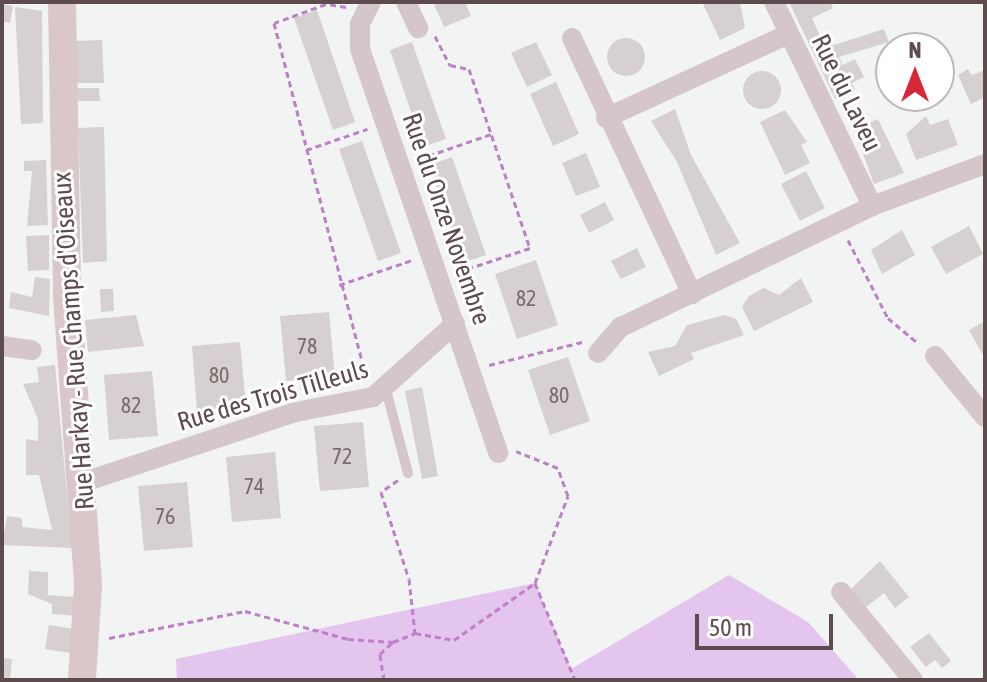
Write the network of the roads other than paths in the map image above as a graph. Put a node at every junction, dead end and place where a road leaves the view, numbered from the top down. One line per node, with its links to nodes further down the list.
1 (62, 2): 21 (street, Rue Harkay - Rue Champs d'Oiseaux)
2 (406, 2): 5 (street)
3 (774, 2): 6 (street, Rue du Laveu)
4 (368, 7): 12 (street, Rue du Onze Novembre)
5 (418, 28)
6 (789, 34): 8 (street); 10 (street, Rue du Laveu)
7 (572, 38): 8 (street)
8 (606, 118): 11 (street)
9 (985, 164): 10 (street)
10 (872, 206): 11 (street)
11 (692, 294): 14 (street)
12 (455, 324): 17 (street, Rue des Trois Tilleuls); 19 (street, Rue du Onze Novembre)
13 (2, 346): 15 (street)
14 (601, 349)
15 (32, 350)
16 (935, 356): 18 (street)
17 (380, 394): 20 (lane); 21 (street, Rue des Trois Tilleuls)
18 (985, 417)
19 (498, 453)
20 (408, 473)
21 (84, 482): 23 (street, Rue Harkay - Rue Champs d'Oiseaux)
22 (841, 592): 24 (street)
23 (82, 680)
24 (913, 680)

